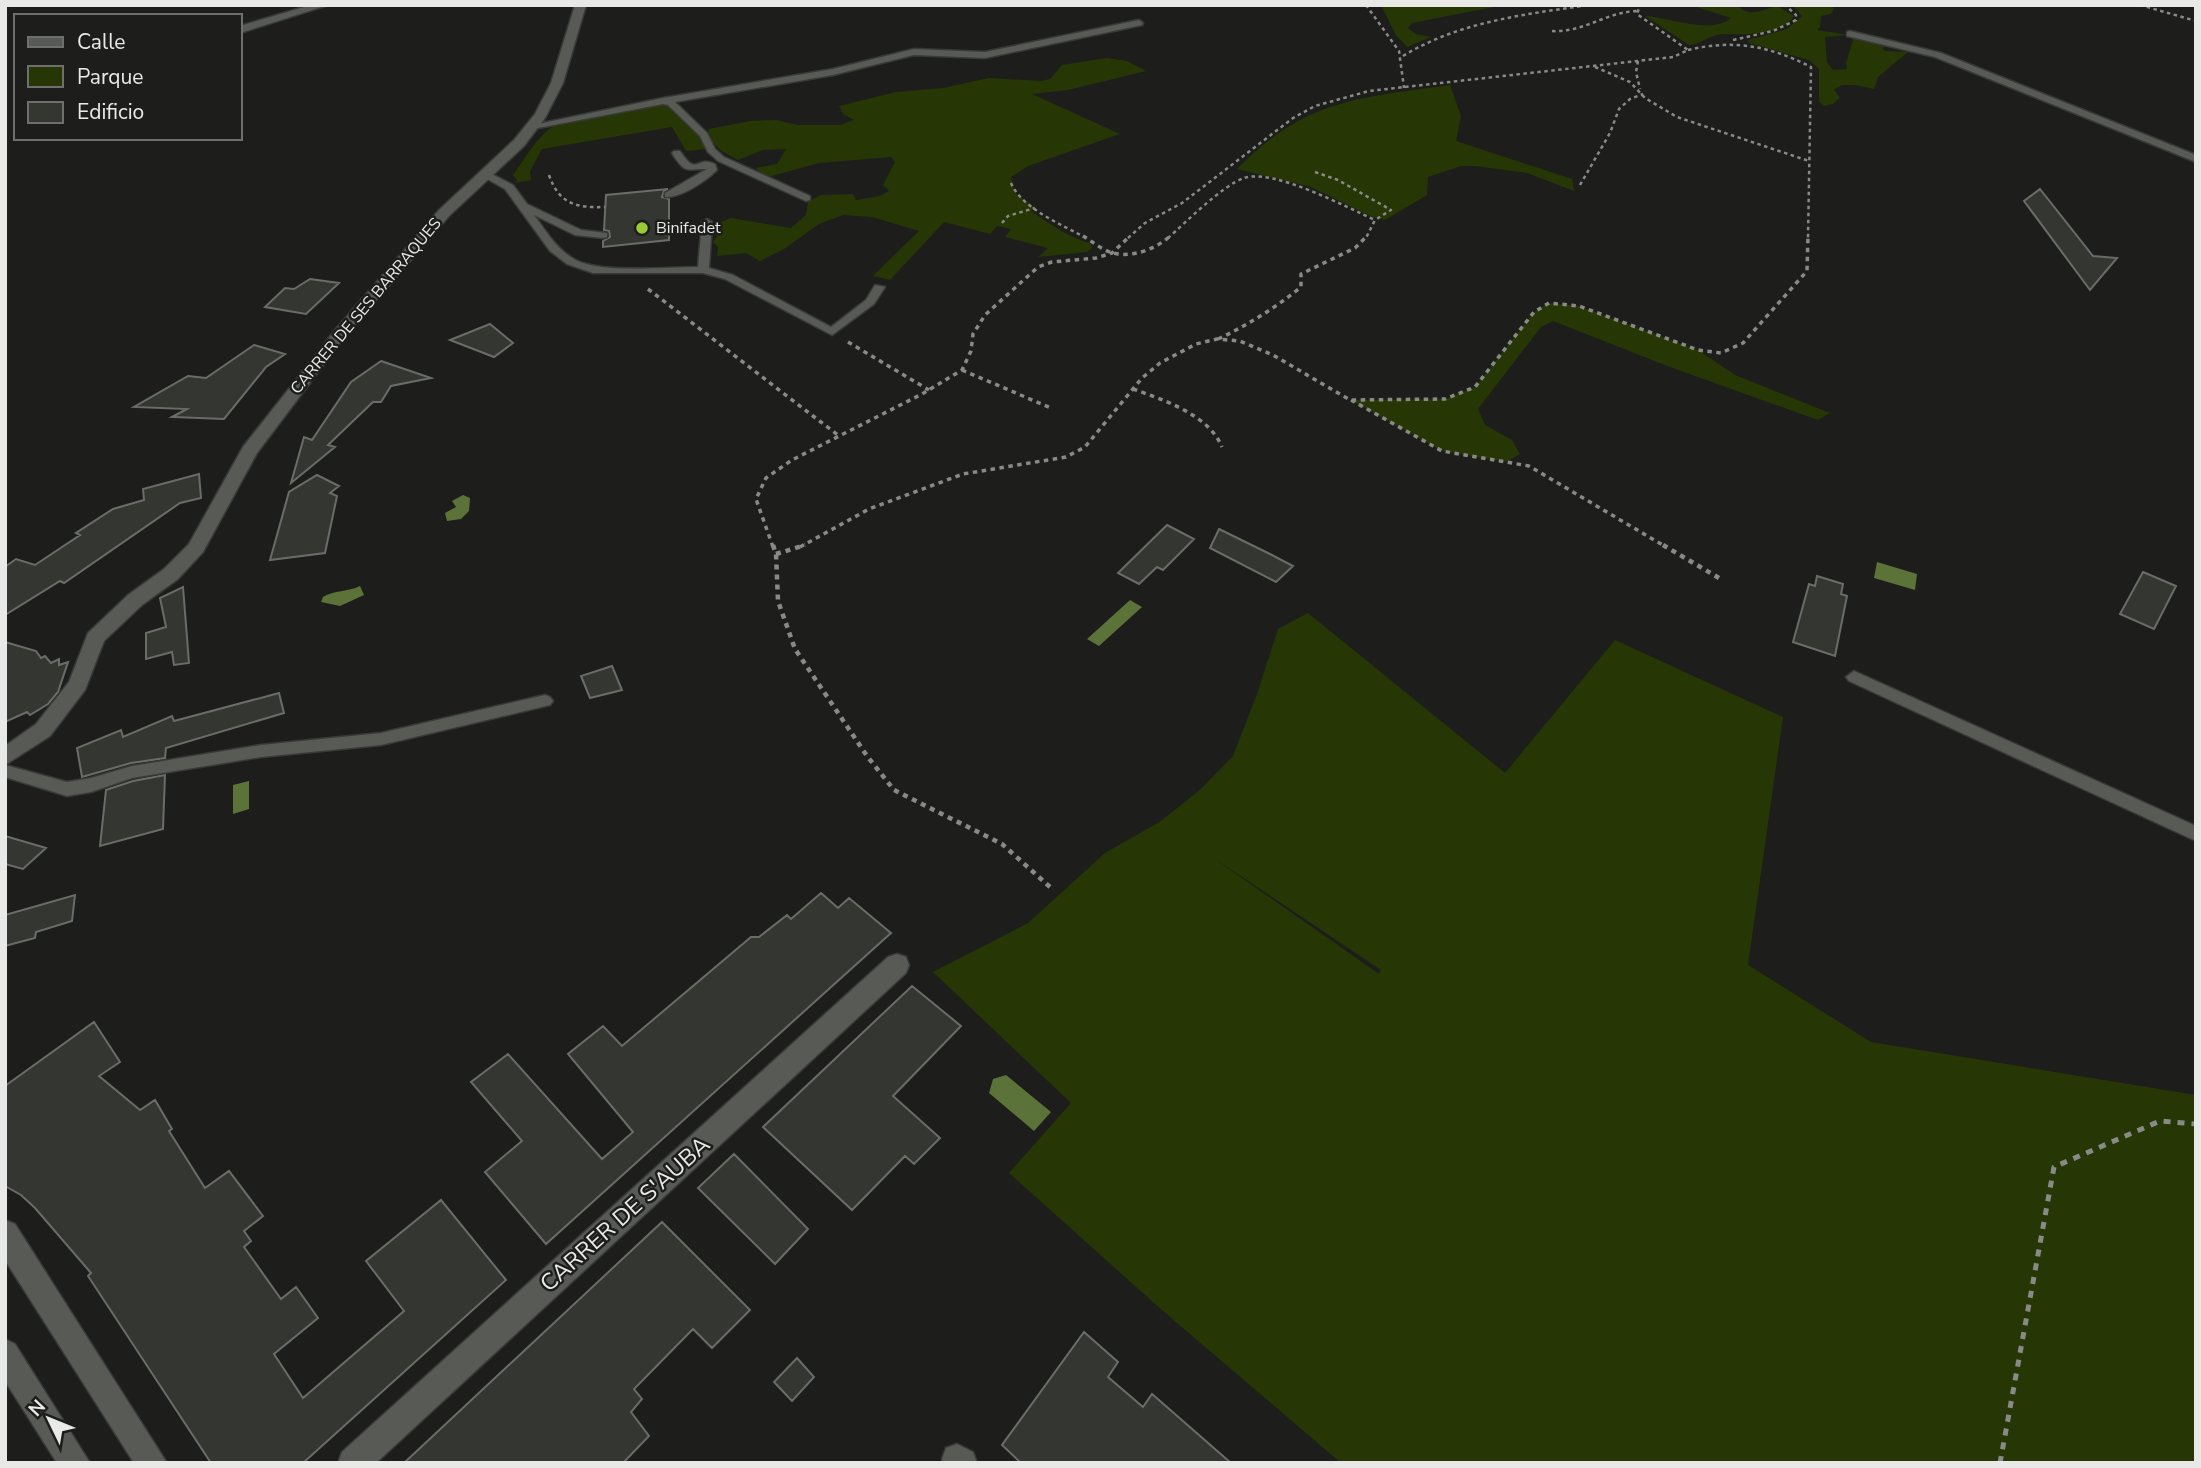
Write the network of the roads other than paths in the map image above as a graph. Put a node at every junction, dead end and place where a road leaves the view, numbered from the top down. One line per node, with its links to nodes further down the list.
1 (323, 5): 4 (main road)
2 (580, 5): 7 (main road, CARRER DE SES BARRAQUES)
3 (1139, 23): 6 (lane)
4 (242, 29)
5 (1850, 34): 9 (lane)
6 (663, 101): 7 (lane); 12 (lane)
7 (533, 126): 10 (main road, CARRER DE SES BARRAQUES)
8 (677, 153): 11 (lane)
9 (2196, 159)
10 (486, 174): 13 (lane); 20 (main road, CARRER DE SES BARRAQUES)
11 (669, 195)
12 (806, 198)
13 (521, 204): 15 (lane); 16 (lane)
14 (707, 222): 16 (lane)
15 (603, 234)
16 (704, 270): 17 (lane)
17 (878, 287)
18 (1854, 677): 22 (lane)
19 (545, 701): 21 (lane)
20 (5, 757)
21 (5, 771)
22 (2196, 834)
23 (897, 965): 28 (main road, CARRER DE S'AUBA)
24 (5, 1234): 27 (main road)
25 (5, 1354): 26 (main road)
26 (75, 1463)
27 (152, 1463)
28 (353, 1463)

